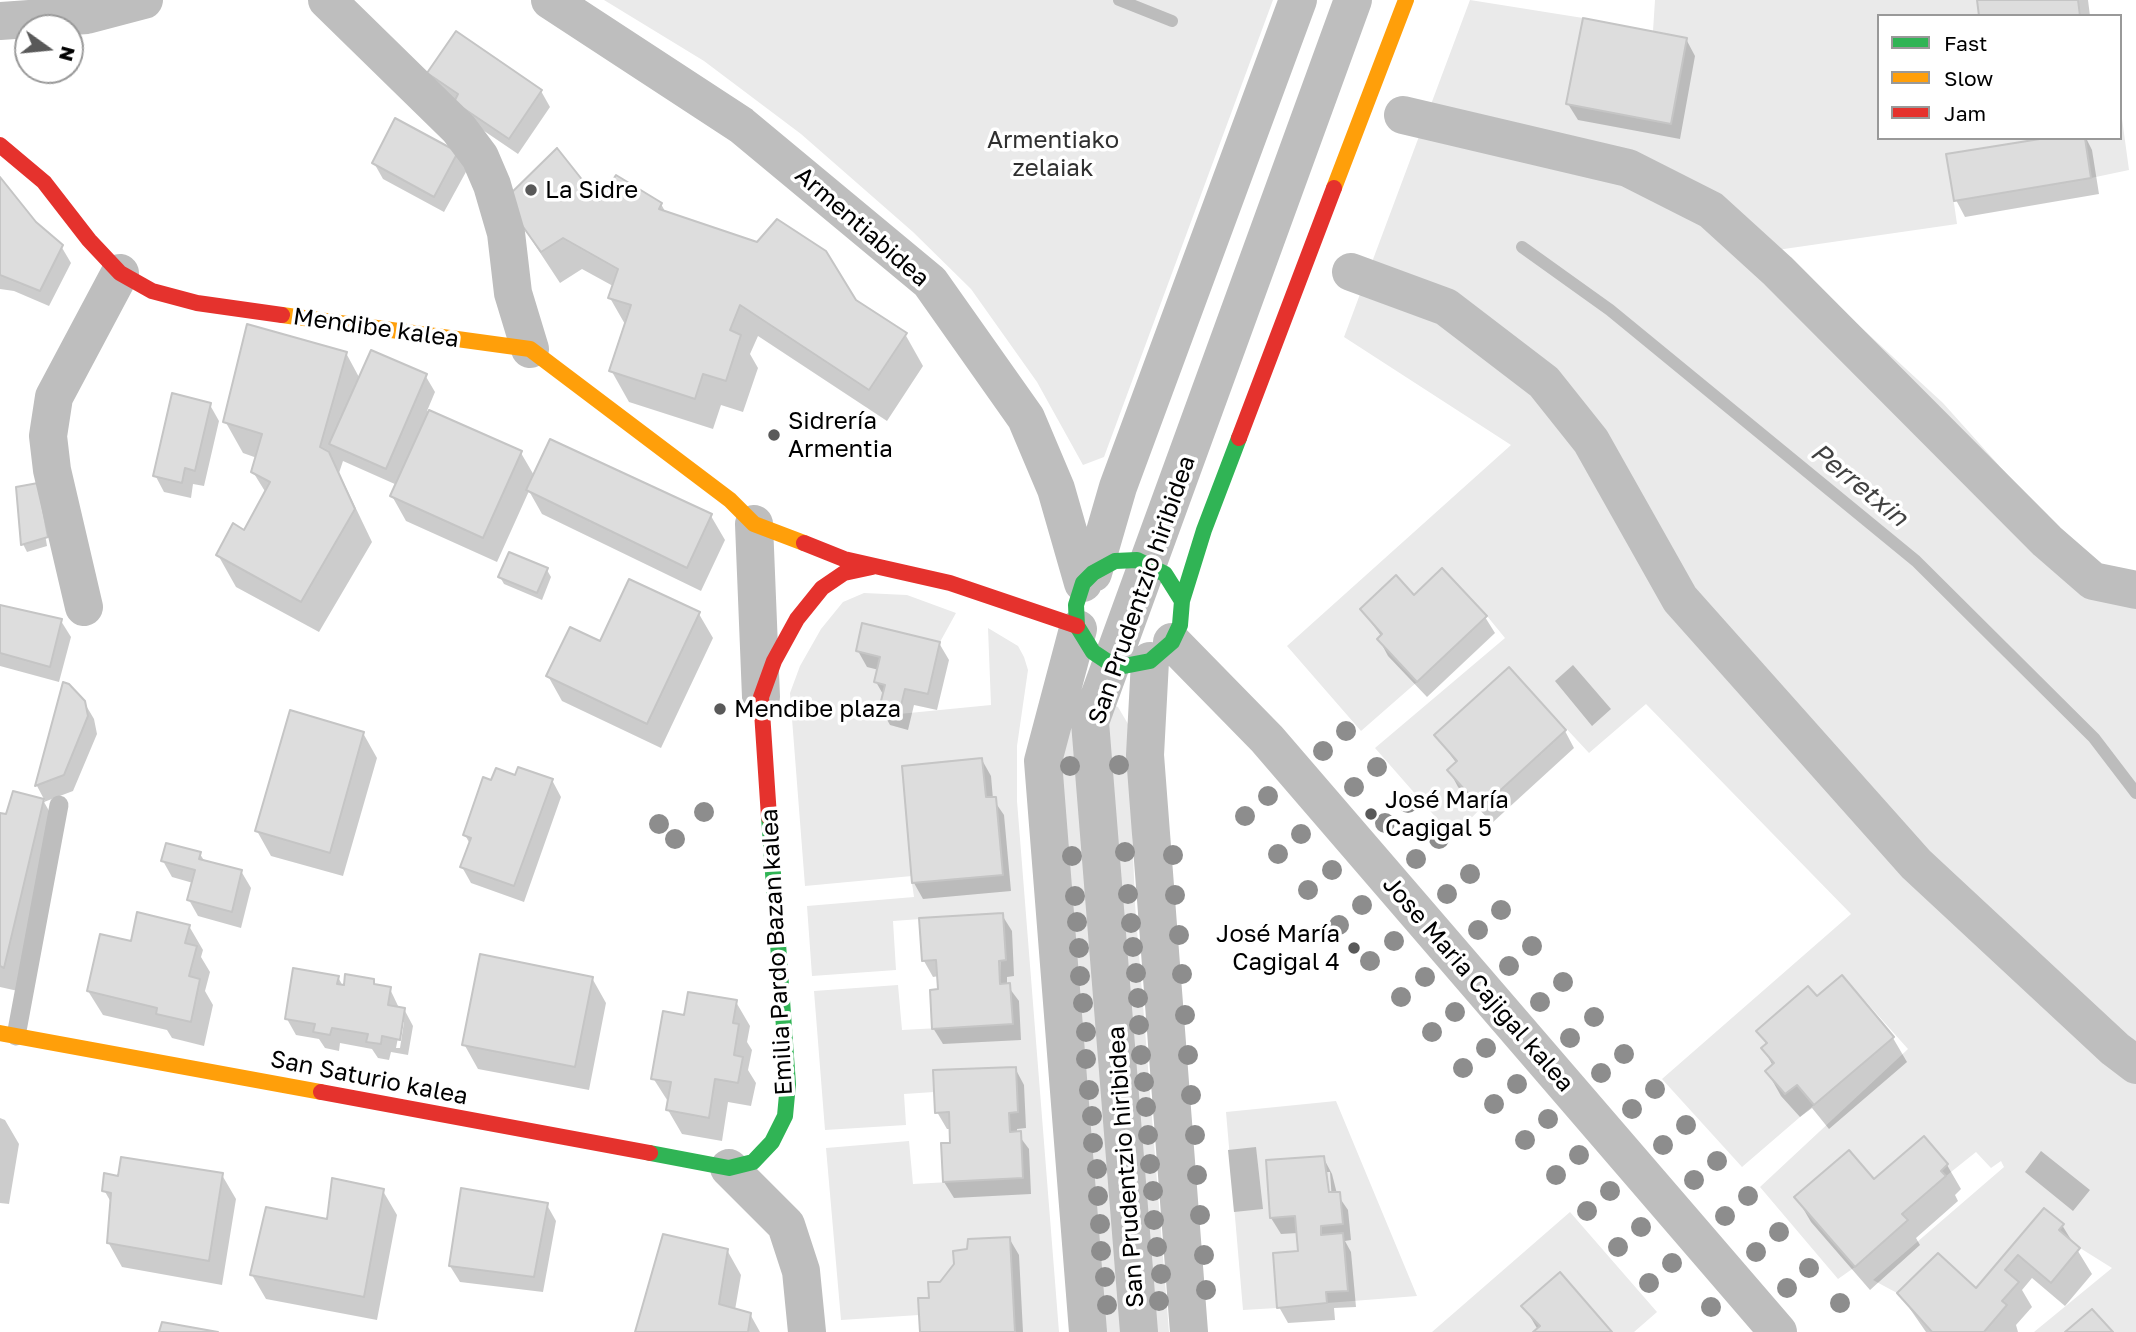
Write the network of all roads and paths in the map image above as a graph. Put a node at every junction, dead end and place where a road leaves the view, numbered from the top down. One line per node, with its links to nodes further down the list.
1 (144, 0): 7 (street)
2 (327, 0): 12 (street)
3 (550, 0): 16 (street, Armentiabidea)
4 (1298, 0): 16 (street)
5 (1353, 0): 14 (street, San Prudentzio hiribidea)
6 (1406, 0): 18 (street, San Prudentzio hiribidea)
7 (0, 21)
8 (1403, 115): 17 (street)
9 (0, 145): 11 (street, Mendibe kalea)
10 (1351, 272): 26 (street)
11 (120, 273): 12 (street, Mendibe kalea); 19 (street)
12 (530, 349): 13 (street, Mendibe kalea)
13 (754, 524): 15 (street, Mendibe kalea); 23 (street)
14 (1148, 564): 16 (street); 18 (street); 22 (street, San Prudentzio hiribidea)
15 (872, 567): 20 (street, Mendibe kalea); 23 (street, Emilia Pardo Bazan kalea)
16 (1088, 578): 20 (street)
17 (2136, 590)
18 (1182, 601): 21 (street, San Prudentzio hiribidea)
19 (84, 607)
20 (1077, 627): 22 (street); 29 (street, San Prudentzio hiribidea)
21 (1161, 652): 22 (street); 31 (street, San Prudentzio hiribidea); 32 (street, Jose Maria Cajigal kalea)
22 (1112, 663): 30 (street, San Prudentzio hiribidea)
23 (761, 697): 27 (street, Emilia Pardo Bazan kalea)
24 (58, 805): 25 (lane)
25 (8, 1035): 27 (street, San Saturio kalea)
26 (2136, 1065)
27 (729, 1168): 28 (street)
28 (807, 1332)
29 (1088, 1332)
30 (1139, 1332)
31 (1189, 1332)
32 (1778, 1332)

